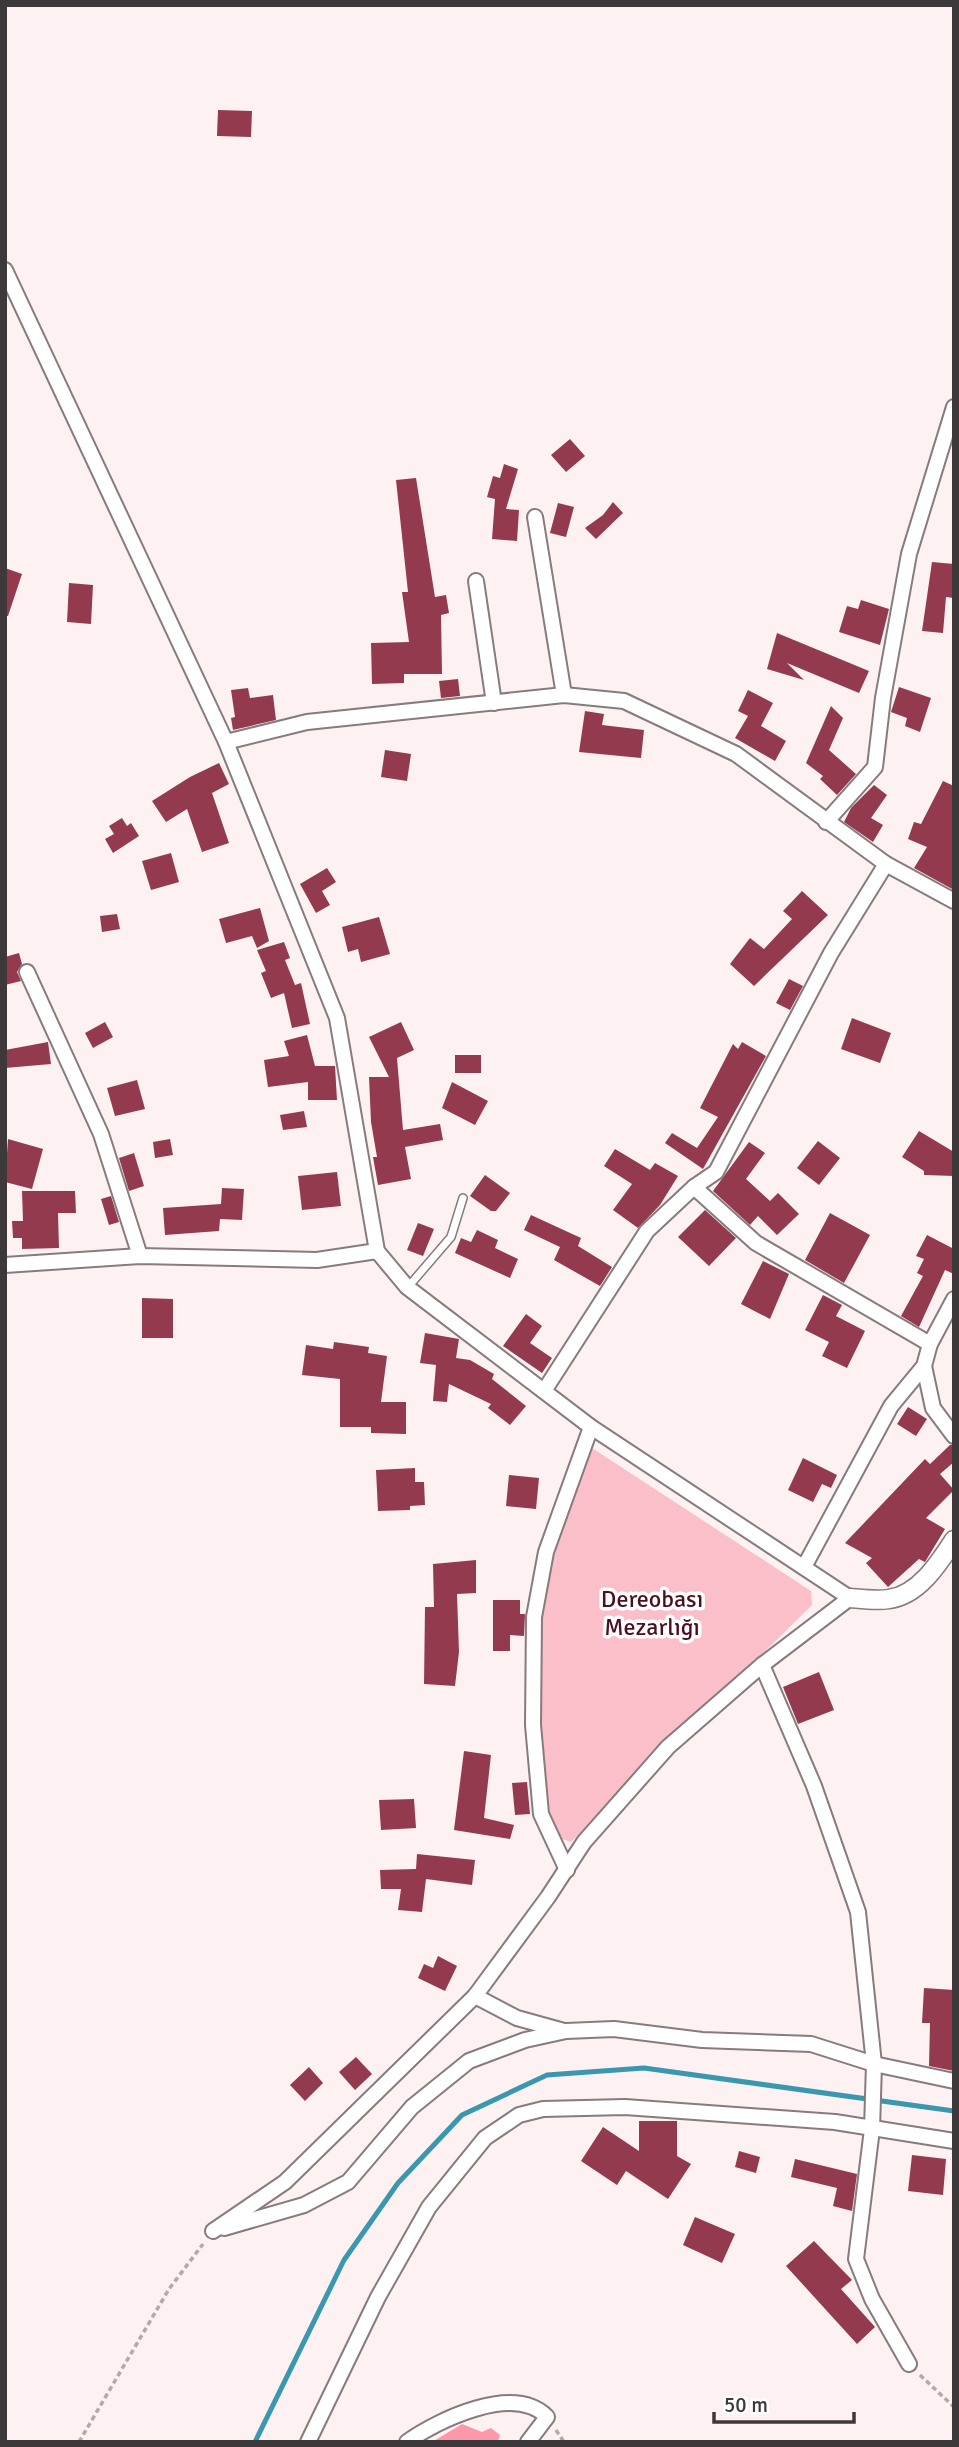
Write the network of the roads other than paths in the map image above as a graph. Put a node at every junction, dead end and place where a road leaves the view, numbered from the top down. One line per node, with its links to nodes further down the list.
1 (5, 270): 7 (street)
2 (954, 407): 8 (street)
3 (535, 517): 5 (street)
4 (476, 581): 6 (street)
5 (564, 695): 6 (street); 8 (street)
6 (494, 703): 7 (street)
7 (226, 742): 14 (street)
8 (826, 822): 9 (street)
9 (886, 864): 10 (street); 12 (street)
10 (954, 901)
11 (27, 972): 15 (street)
12 (694, 1187): 19 (street); 21 (street)
13 (463, 1198): 17 (lane)
14 (377, 1251): 15 (street); 17 (street)
15 (140, 1256): 16 (street)
16 (5, 1265)
17 (407, 1287): 21 (street)
18 (954, 1299): 19 (street)
19 (930, 1344): 20 (street)
20 (924, 1366): 23 (street); 25 (street)
21 (544, 1391): 22 (street)
22 (591, 1427): 25 (street); 28 (street)
23 (954, 1436)
24 (954, 1540): 26 (street)
25 (804, 1567): 26 (street)
26 (850, 1598): 27 (street)
27 (762, 1665): 28 (street); 31 (street)
28 (567, 1870): 29 (street)
29 (475, 1996): 30 (street); 30 (street)
30 (566, 2031): 31 (street)
31 (874, 2064): 32 (street); 33 (street)
32 (954, 2081)
33 (872, 2129): 34 (street); 35 (street); 36 (street)
34 (954, 2141)
35 (909, 2364)
36 (308, 2442)
37 (407, 2442): 38 (street)
38 (528, 2442)

